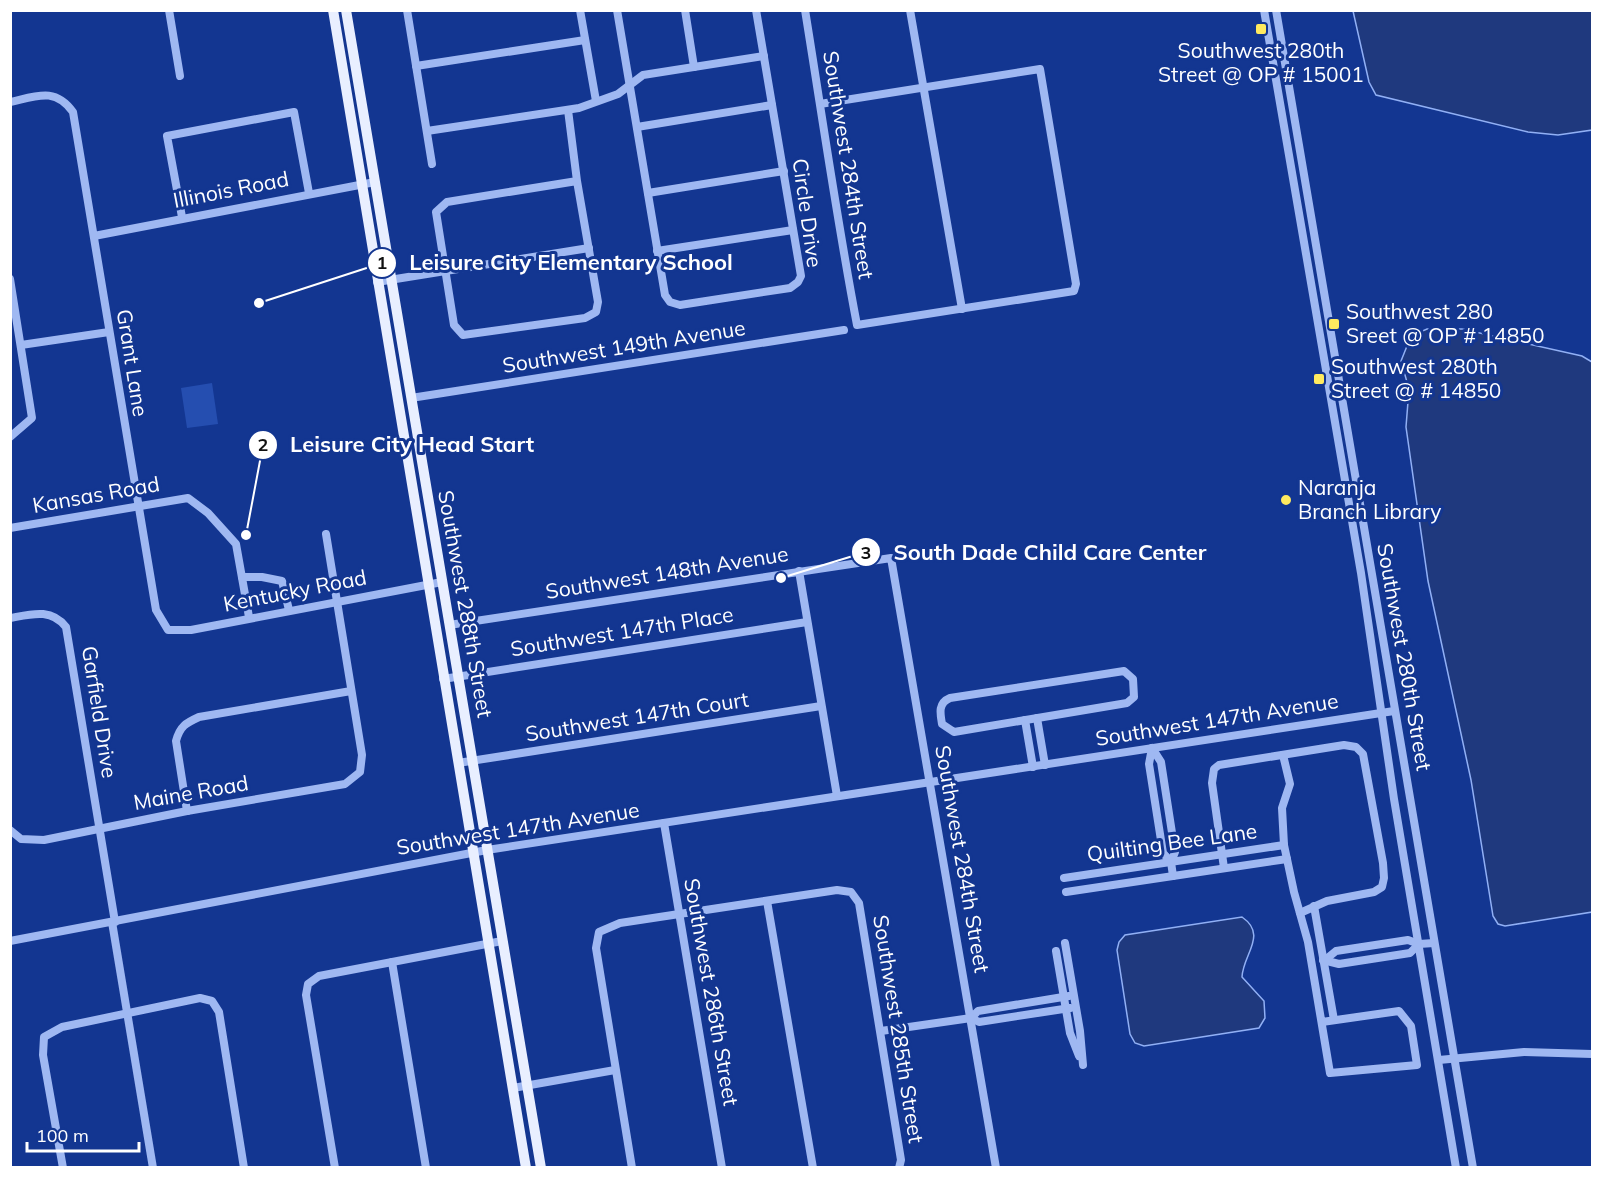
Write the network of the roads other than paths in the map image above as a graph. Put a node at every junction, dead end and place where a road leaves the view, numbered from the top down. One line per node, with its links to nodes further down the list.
1 (169, 10): 19 (street)
2 (333, 10): 35 (main road, Southwest 288th Street)
3 (346, 10): 34 (main road, Southwest 288th Street)
4 (407, 10): 17 (street)
5 (580, 10): 15 (street)
6 (617, 10): 20 (street, Circle Drive)
7 (685, 10): 18 (street)
8 (756, 10): 16 (street, Circle Drive)
9 (805, 10): 24 (street, Southwest 284th Street)
10 (910, 10): 21 (street)
11 (1264, 10): 14 (street, Southwest 280th Street)
12 (1276, 10): 13 (street, Southwest 280th Street)
13 (1280, 31): 14 (street); 29 (street, Southwest 280th Street)
14 (1268, 33): 30 (street, Southwest 280th Street)
15 (585, 40): 17 (street); 23 (street)
16 (764, 56): 18 (street); 25 (street, Circle Drive)
17 (416, 66): 28 (street)
18 (694, 67): 20 (street)
19 (180, 76)
20 (630, 85): 23 (street); 27 (street, Circle Drive)
21 (924, 87): 24 (street); 49 (street); 49 (street)
22 (10, 102): 40 (street, Grant Lane)
23 (596, 102): 26 (street)
24 (820, 104): 49 (street, Southwest 284th Street)
25 (772, 105): 27 (street); 32 (street, Circle Drive)
26 (567, 110): 28 (street); 33 (street)
27 (637, 127): 37 (street, Circle Drive)
28 (427, 131): 31 (street)
29 (1300, 153): 30 (street); 42 (street, Southwest 280th Street)
30 (1288, 156): 44 (street, Southwest 280th Street)
31 (432, 164)
32 (784, 171): 37 (street); 39 (street, Circle Drive)
33 (577, 181): 41 (street); 45 (street)
34 (375, 182): 35 (street, Illinois Road); 47 (main road, Southwest 288th Street)
35 (361, 184): 36 (street, Illinois Road); 48 (main road, Southwest 288th Street)
36 (309, 193): 38 (street, Illinois Road); 38 (street)
37 (648, 193): 43 (street, Circle Drive)
38 (182, 217): 40 (street, Illinois Road)
39 (793, 230): 43 (street); 43 (street, Circle Drive)
40 (94, 236): 51 (street, Grant Lane)
41 (590, 248): 45 (street); 45 (street)
42 (1316, 249): 44 (street); 52 (street, Southwest 280th Street)
43 (657, 251)
44 (1305, 252): 53 (street, Southwest 280th Street)
45 (445, 271): 47 (street)
46 (10, 279): 54 (street)
47 (391, 280): 48 (street); 55 (main road, Southwest 288th Street)
48 (377, 282): 66 (main road, Southwest 288th Street)
49 (962, 309)
50 (843, 330): 55 (street, Southwest 149th Avenue)
51 (109, 332): 54 (street); 59 (street, Grant Lane)
52 (1331, 335): 53 (street); 56 (street, Southwest 280th Street)
53 (1319, 338): 57 (street, Southwest 280th Street)
54 (21, 345): 58 (street)
55 (411, 398): 65 (main road, Southwest 288th Street)
56 (1343, 406): 57 (street); 78 (street, Southwest 280th Street)
57 (1331, 407): 79 (street, Southwest 280th Street)
58 (10, 437)
59 (138, 506): 60 (street, Kansas Road); 64 (street, Kansas Road); 71 (street, Grant Lane)
60 (10, 528)
61 (326, 534): 67 (street)
62 (891, 558): 63 (street, Southwest 148th Avenue); 89 (street, Southwest 284th Street)
63 (799, 571): 72 (street); 73 (street, Southwest 148th Avenue)
64 (242, 578): 68 (street); 69 (street)
65 (442, 582): 66 (street, Kentucky Road); 73 (main road, Southwest 288th Street)
66 (428, 585): 67 (street, Kentucky Road); 75 (main road, Southwest 288th Street)
67 (337, 601): 68 (street, Kentucky Road); 76 (street)
68 (289, 609): 69 (street, Kentucky Road)
69 (249, 617): 71 (street, Kentucky Road)
70 (10, 618): 94 (street, Garfield Drive)
71 (160, 619)
72 (807, 622): 74 (street, Southwest 147th Place); 77 (street)
73 (449, 626): 74 (main road, Southwest 288th Street)
74 (458, 676): 75 (street, Southwest 147th Place); 84 (main road, Southwest 288th Street)
75 (443, 679): 85 (main road, Southwest 288th Street)
76 (351, 691): 92 (street, Maine Road); 92 (street)
77 (821, 706): 84 (street, Southwest 147th Court); 91 (street)
78 (1394, 711): 79 (street, Southwest 147th Avenue); 88 (street, Southwest 280th Street)
79 (1382, 713): 82 (street, Southwest 147th Avenue); 90 (street, Southwest 280th Street)
80 (1037, 718): 81 (street, Southwest 147th Avenue); 81 (street, Southwest 147th Avenue); 86 (street)
81 (1025, 720): 87 (street)
82 (1152, 748): 86 (street, Southwest 147th Avenue); 101 (street)
83 (1283, 755): 96 (street); 99 (street); 107 (street)
84 (472, 761): 85 (street, Southwest 147th Court); 97 (main road, Southwest 288th Street)
85 (458, 763): 98 (main road, Southwest 288th Street)
86 (1045, 765): 87 (street, Southwest 147th Avenue)
87 (1033, 767): 89 (street, Southwest 147th Avenue)
88 (1406, 781): 90 (street); 114 (street, Southwest 280th Street)
89 (930, 782): 91 (street, Southwest 147th Avenue); 126 (street, Southwest 284th Street)
90 (1392, 784): 116 (street, Southwest 280th Street)
91 (837, 796): 93 (street, Southwest 147th Avenue)
92 (188, 811): 94 (street, Maine Road)
93 (664, 823): 97 (street, Southwest 147th Avenue); 109 (street, Southwest 286th Street)
94 (100, 829): 95 (street, Maine Road); 110 (street, Garfield Drive)
95 (10, 830)
96 (1284, 845): 99 (street, Quilting Bee Lane); 100 (street)
97 (487, 850): 98 (street, Southwest 147th Avenue); 112 (main road, Southwest 288th Street)
98 (473, 852): 110 (street, Southwest 147th Avenue); 115 (main road, Southwest 288th Street)
99 (1222, 854): 101 (street, Quilting Bee Lane); 102 (street)
100 (1287, 859): 102 (street, Quilting Bee Lane); 108 (street)
101 (1172, 862): 103 (street); 104 (street, Quilting Bee Lane)
102 (1224, 868): 103 (street, Quilting Bee Lane)
103 (1173, 876): 105 (street, Quilting Bee Lane)
104 (1064, 878)
105 (1066, 892)
106 (767, 901): 109 (street); 129 (street, Southwest 285th Street); 146 (street)
107 (1314, 906): 108 (street); 118 (street)
108 (1300, 913): 119 (street)
109 (679, 914): 133 (street); 145 (street, Southwest 286th Street)
110 (114, 922): 111 (street, Southwest 147th Avenue); 125 (street, Garfield Drive)
111 (10, 940)
112 (502, 941): 115 (street); 134 (main road, Southwest 288th Street)
113 (1065, 943): 121 (street)
114 (1434, 943): 116 (street); 131 (street, Southwest 280th Street)
115 (488, 944): 120 (street); 135 (main road, Southwest 288th Street)
116 (1419, 944): 118 (street); 118 (street); 132 (street, Southwest 280th Street)
117 (1056, 951): 122 (street)
118 (1325, 960): 119 (street); 127 (street)
119 (1311, 961): 128 (street)
120 (392, 962): 140 (street); 141 (street)
121 (1074, 996): 122 (street); 123 (street)
122 (1063, 997): 124 (street); 126 (street)
123 (1076, 1007): 124 (street); 124 (street)
124 (1065, 1008): 126 (street)
125 (127, 1012): 137 (street); 138 (street, Garfield Drive); 139 (street)
126 (971, 1018): 129 (street); 147 (street, Southwest 284th Street)
127 (1335, 1020): 128 (street); 128 (street)
128 (1322, 1022)
129 (881, 1032): 136 (street, Southwest 285th Street)
130 (1593, 1054): 131 (street)
131 (1454, 1059): 132 (street); 149 (street, Southwest 280th Street)
132 (1439, 1060): 148 (street, Southwest 280th Street)
133 (615, 1070): 134 (street); 144 (street)
134 (527, 1086): 135 (street); 143 (main road, Southwest 288th Street)
135 (513, 1088): 142 (main road, Southwest 288th Street)
136 (900, 1164)
137 (63, 1167)
138 (153, 1167)
139 (244, 1167)
140 (335, 1167)
141 (426, 1167)
142 (526, 1167)
143 (541, 1167)
144 (632, 1167)
145 (722, 1167)
146 (813, 1167)
147 (996, 1167)
148 (1456, 1167)
149 (1473, 1167)

